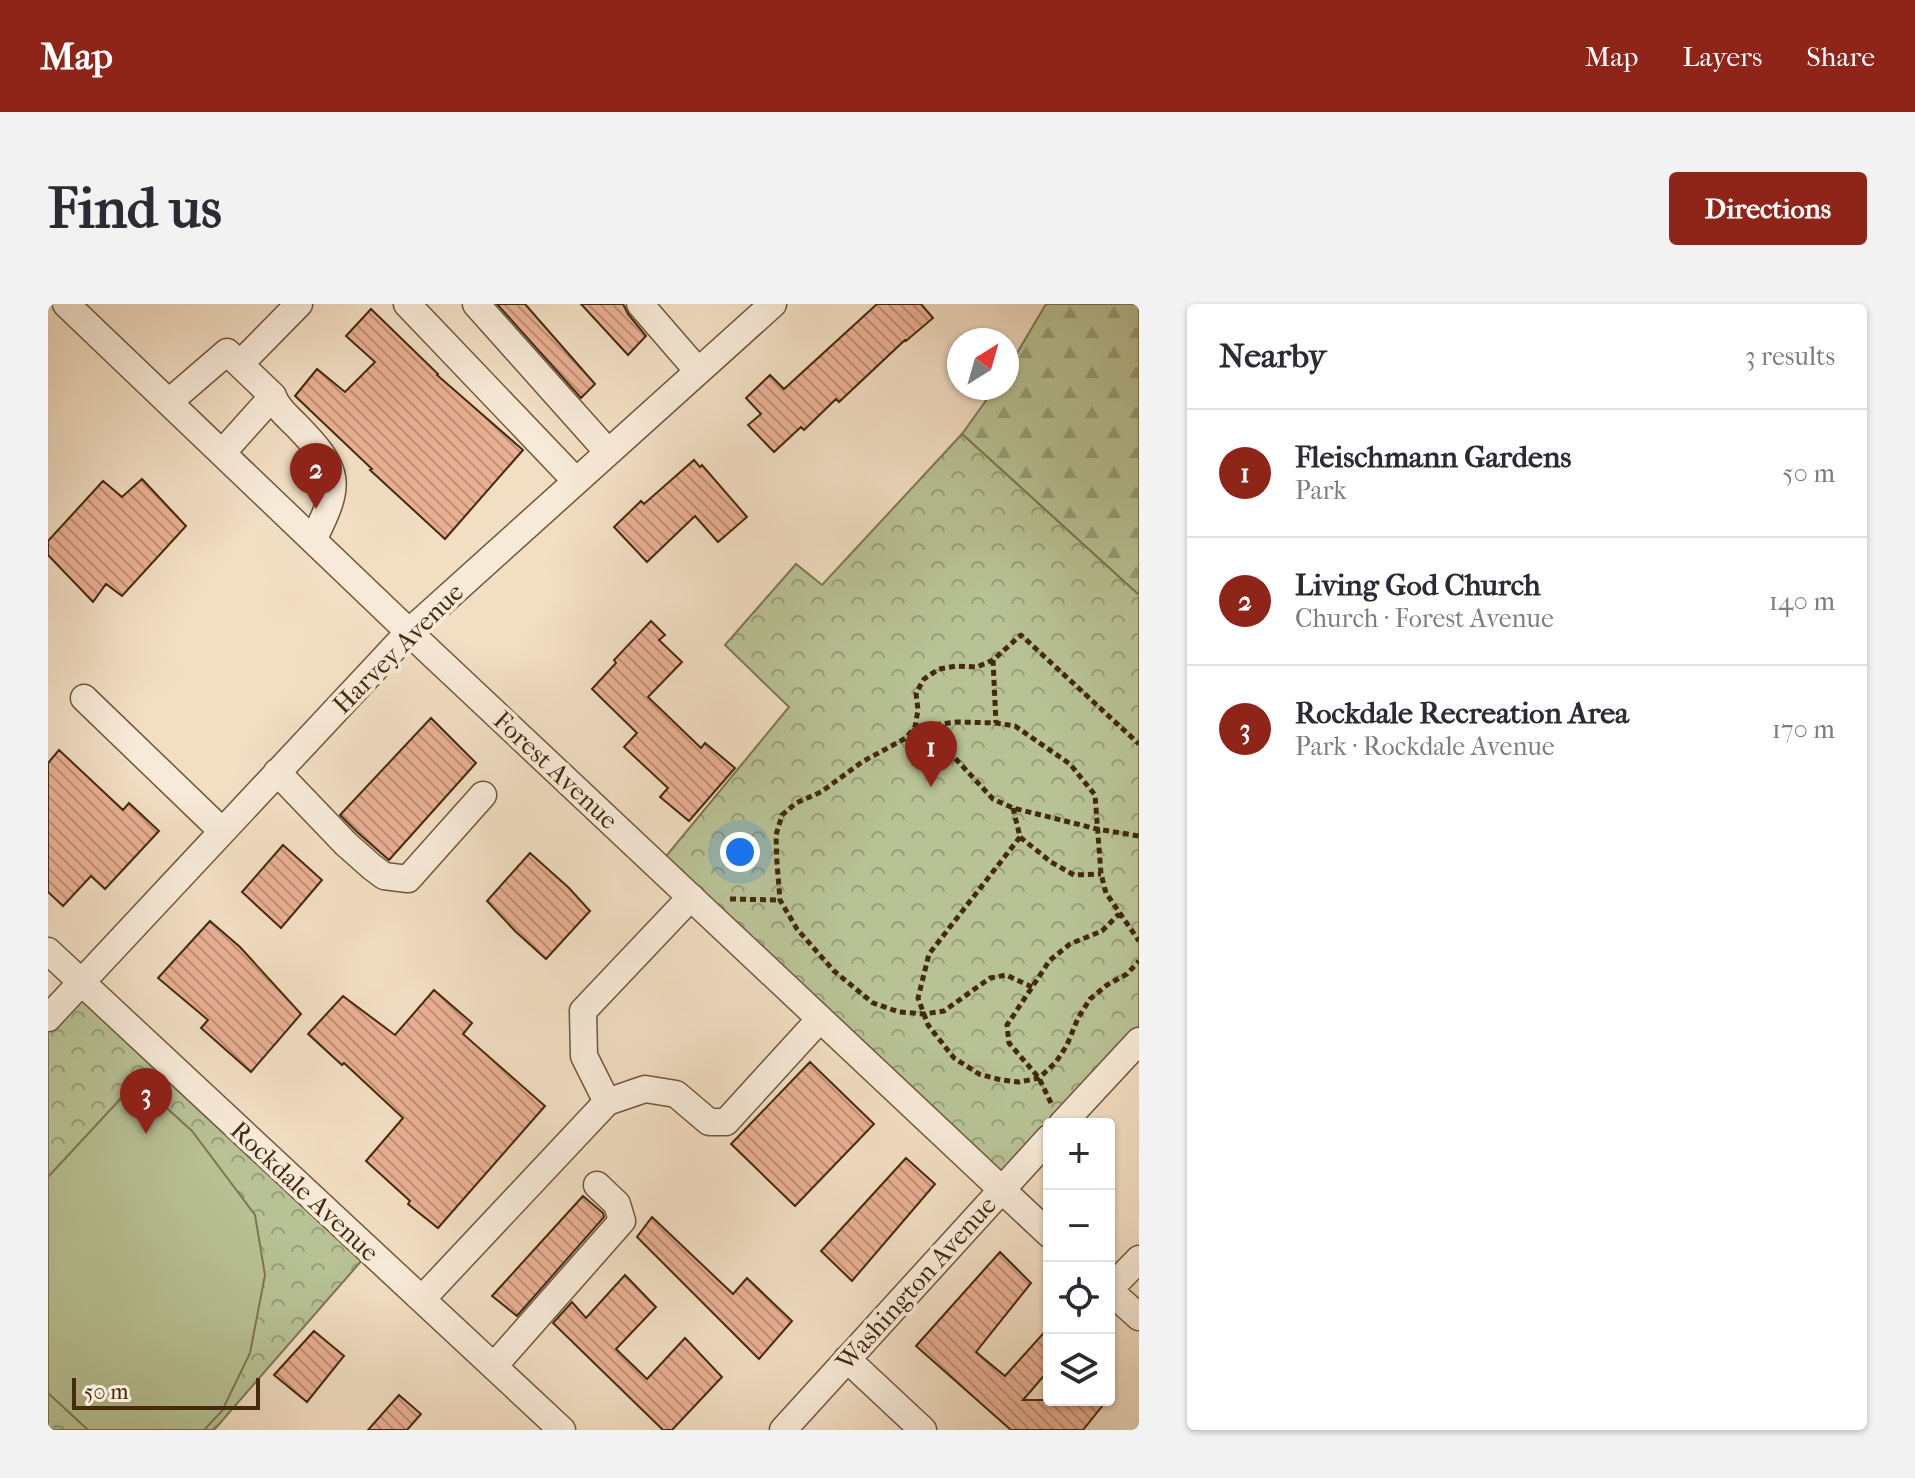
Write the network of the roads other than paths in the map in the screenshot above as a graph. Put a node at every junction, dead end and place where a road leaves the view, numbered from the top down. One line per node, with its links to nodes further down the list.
1 (66, 304): 10 (street, Forest Avenue)
2 (299, 304): 7 (street)
3 (407, 304): 13 (street)
4 (476, 304): 11 (street)
5 (640, 304): 8 (street)
6 (773, 304): 8 (street, Harvey Avenue)
7 (234, 358): 9 (street); 10 (street)
8 (698, 371): 11 (street, Harvey Avenue)
9 (273, 396): 12 (street); 14 (street)
10 (169, 402): 12 (street, Forest Avenue)
11 (608, 452): 13 (street, Harvey Avenue)
12 (222, 453): 14 (street, Forest Avenue)
13 (576, 481): 15 (street, Harvey Avenue)
14 (313, 540): 15 (street, Forest Avenue)
15 (409, 632): 17 (street, Harvey Avenue); 20 (street, Forest Avenue)
16 (84, 698): 19 (street)
17 (277, 772): 18 (street); 19 (street, Harvey Avenue)
18 (483, 795)
19 (222, 831): 22 (street, Harvey Avenue)
20 (697, 903): 24 (street, Forest Avenue); 26 (street)
21 (48, 951): 22 (street, Rockdale Avenue)
22 (81, 982): 23 (street, Harvey Avenue); 35 (street, Rockdale Avenue)
23 (48, 1018)
24 (820, 1019): 26 (street); 30 (street, Forest Avenue)
25 (1133, 1058): 27 (street, Washington Avenue)
26 (607, 1102): 35 (street)
27 (1063, 1118)
28 (1043, 1139): 30 (street, Washington Avenue)
29 (597, 1185): 38 (street)
30 (1001, 1189): 31 (street, Forest Avenue); 37 (street, Washington Avenue)
31 (1043, 1228)
32 (1139, 1259): 33 (street)
33 (1115, 1284)
34 (1115, 1295): 36 (street)
35 (422, 1299): 38 (street, Rockdale Avenue)
36 (1139, 1317)
37 (847, 1359): 40 (street, Washington Avenue); 41 (street)
38 (494, 1366): 39 (street, Rockdale Avenue)
39 (551, 1426)
40 (783, 1430)
41 (923, 1430)

